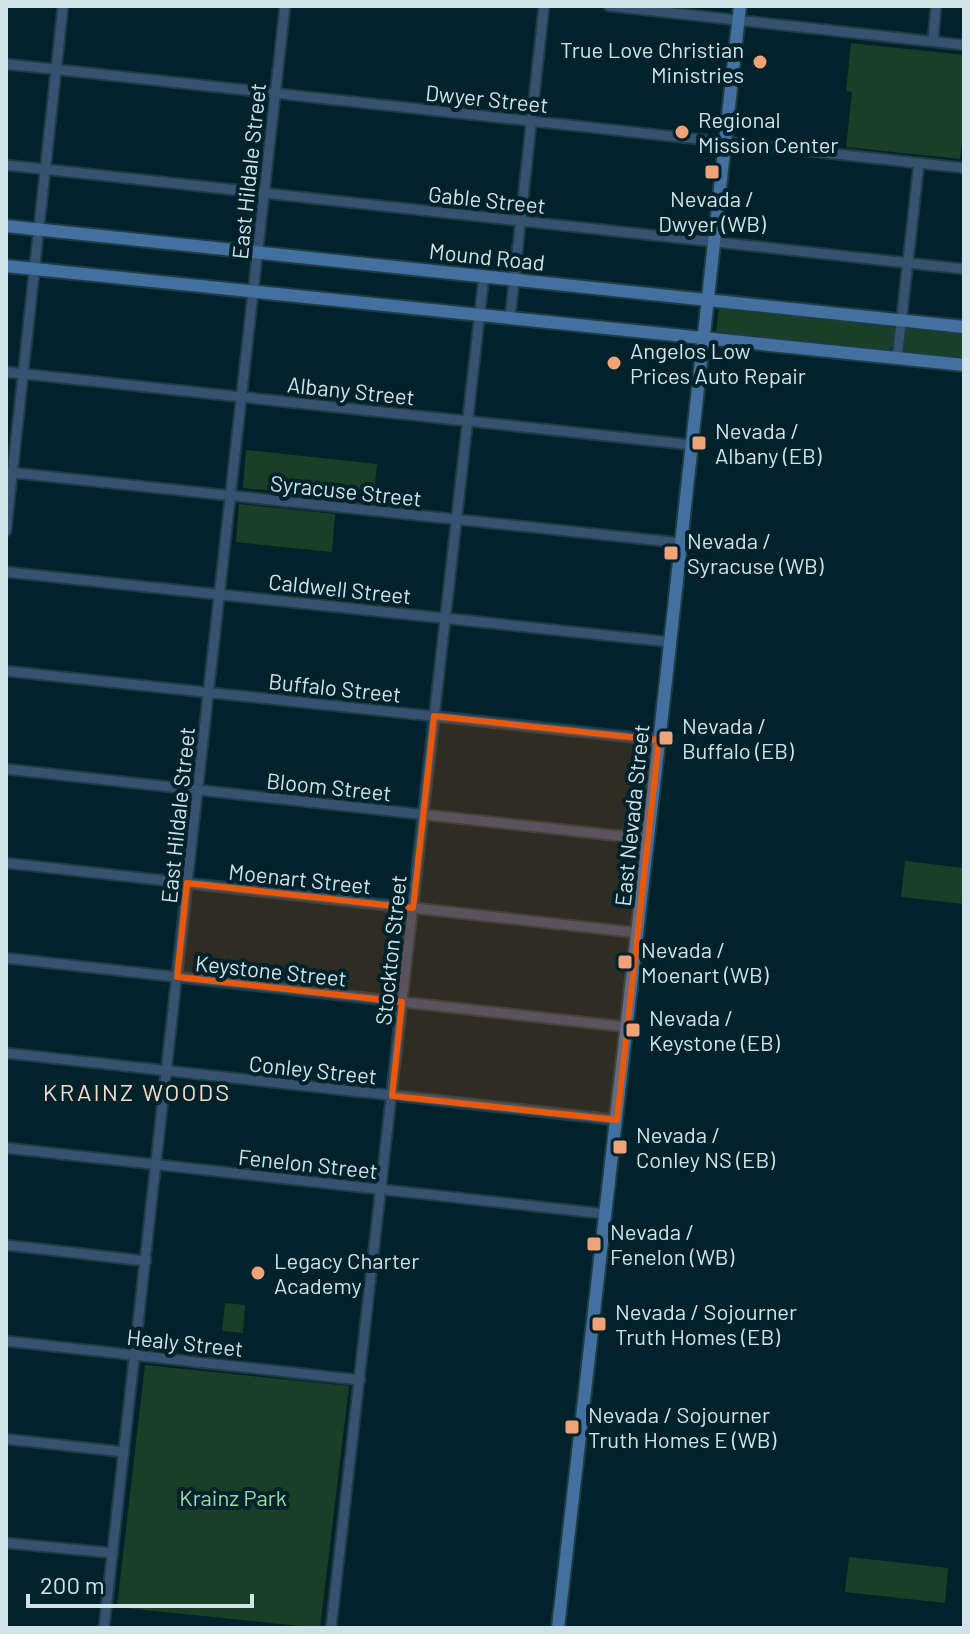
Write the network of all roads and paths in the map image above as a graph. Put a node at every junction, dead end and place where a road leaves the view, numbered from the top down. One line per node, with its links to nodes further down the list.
1 (63, 6): 11 (street)
2 (285, 6): 12 (street, East Hildale Street)
3 (544, 6): 13 (street)
4 (609, 6): 7 (street)
5 (740, 6): 7 (main road, East Nevada Street)
6 (936, 6): 8 (street)
7 (739, 20): 8 (street); 14 (main road, East Nevada Street)
8 (933, 41): 9 (street)
9 (964, 45)
10 (6, 64): 11 (street, Dwyer Street)
11 (56, 70): 12 (street, Dwyer Street); 18 (street)
12 (275, 93): 13 (street, Dwyer Street); 19 (street, East Hildale Street)
13 (531, 121): 14 (street, Dwyer Street); 20 (street)
14 (725, 142): 15 (street, Dwyer Street); 23 (main road, East Nevada Street)
15 (919, 163): 17 (street, Dwyer Street); 25 (street)
16 (6, 165): 18 (street, Gable Street)
17 (964, 168)
18 (45, 169): 19 (street, Gable Street); 22 (street)
19 (264, 193): 20 (street, Gable Street); 24 (street, East Hildale Street)
20 (521, 221): 23 (street, Gable Street); 30 (street)
21 (6, 226): 22 (main road, Mound Road)
22 (38, 229): 24 (main road, Mound Road); 27 (street)
23 (715, 241): 25 (street, Gable Street); 32 (main road, East Nevada Street)
24 (257, 252): 29 (main road, Mound Road); 31 (street, East Hildale Street)
25 (908, 263): 28 (street, Gable Street); 35 (street)
26 (6, 266): 27 (main road)
27 (34, 269): 31 (main road); 41 (street)
28 (964, 269)
29 (484, 276): 30 (main road, Mound Road); 33 (street, Stockton Street)
30 (515, 279): 32 (main road, Mound Road); 34 (street)
31 (253, 291): 33 (main road); 42 (street, East Hildale Street)
32 (708, 300): 35 (main road, Mound Road); 37 (main road, East Nevada Street)
33 (480, 315): 34 (main road); 43 (street, Stockton Street)
34 (510, 318): 37 (main road)
35 (901, 320): 36 (main road, Mound Road); 38 (street)
36 (964, 327)
37 (704, 339): 38 (main road); 44 (main road, East Nevada Street)
38 (897, 359): 39 (main road)
39 (964, 365)
40 (6, 372): 41 (street, Albany Street)
41 (23, 374): 42 (street, Albany Street); 45 (street)
42 (242, 397): 43 (street, Albany Street); 46 (street, East Hildale Street)
43 (468, 420): 44 (street, Albany Street); 47 (street, Stockton Street)
44 (693, 445): 49 (main road, East Nevada Street)
45 (9, 472): 46 (street, Syracuse Street); 48 (street)
46 (230, 496): 47 (street, Syracuse Street); 51 (street, East Hildale Street)
47 (457, 519): 49 (street, Syracuse Street); 52 (street, Stockton Street)
48 (6, 531)
49 (682, 543): 53 (main road, East Nevada Street)
50 (6, 572): 51 (street, Caldwell Street)
51 (220, 594): 52 (street, Caldwell Street); 55 (street, East Hildale Street)
52 (445, 617): 53 (street, Caldwell Street); 56 (street, Stockton Street)
53 (670, 642): 57 (main road, East Nevada Street)
54 (6, 671): 55 (street, Buffalo Street)
55 (208, 692): 56 (street, Buffalo Street); 59 (street, East Hildale Street)
56 (434, 716): 57 (street, Buffalo Street); 60 (street, Stockton Street)
57 (659, 740): 61 (main road, East Nevada Street)
58 (6, 769): 59 (street, Bloom Street)
59 (198, 790): 60 (street, Bloom Street); 63 (street, East Hildale Street)
60 (424, 815): 61 (street, Bloom Street); 64 (street, Stockton Street)
61 (648, 839): 65 (main road, East Nevada Street)
62 (6, 863): 63 (street, Moenart Street)
63 (187, 883): 64 (street, Moenart Street); 67 (street, East Hildale Street)
64 (413, 908): 65 (street, Moenart Street); 68 (street, Stockton Street)
65 (637, 936): 69 (main road, East Nevada Street)
66 (6, 958): 67 (street, Keystone Street)
67 (177, 977): 68 (street, Keystone Street); 71 (street, East Hildale Street)
68 (402, 1002): 69 (street, Keystone Street); 72 (street, Stockton Street)
69 (627, 1027): 73 (main road, East Nevada Street)
70 (6, 1053): 71 (street, Conley Street)
71 (167, 1071): 72 (street, Conley Street); 75 (street, East Hildale Street)
72 (392, 1096): 73 (street, Conley Street); 76 (street, Stockton Street)
73 (617, 1120): 77 (main road, East Nevada Street)
74 (6, 1148): 75 (street, Fenelon Street)
75 (157, 1165): 76 (street, Fenelon Street); 79 (street, East Hildale Street)
76 (381, 1189): 77 (street, Fenelon Street); 82 (street, Stockton Street)
77 (606, 1214): 89 (main road, East Nevada Street)
78 (6, 1245): 79 (street)
79 (146, 1261): 81 (street, East Hildale Street)
80 (6, 1341): 81 (street, Healy Street)
81 (135, 1355): 82 (street, Healy Street); 84 (street, East Hildale Street)
82 (360, 1380): 88 (street, Stockton Street)
83 (6, 1439): 84 (street)
84 (124, 1452): 86 (street, East Hildale Street)
85 (6, 1543): 86 (street)
86 (113, 1553): 87 (street, East Hildale Street)
87 (104, 1628)
88 (331, 1628)
89 (558, 1628)

